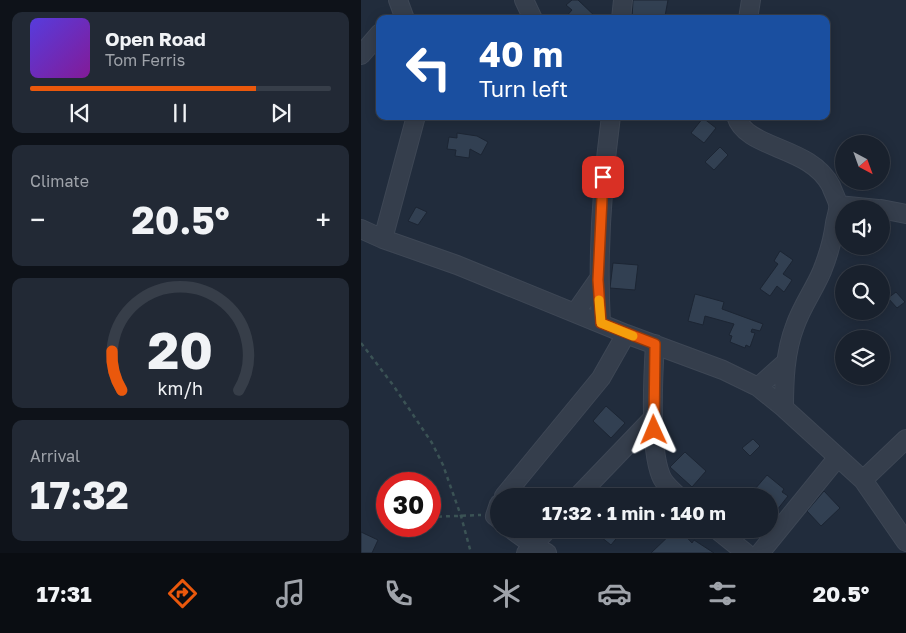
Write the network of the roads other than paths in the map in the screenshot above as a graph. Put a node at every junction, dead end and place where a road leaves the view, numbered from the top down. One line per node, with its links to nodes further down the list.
1 (523, 0): 4 (street)
2 (623, 0): 5 (street)
3 (751, 0): 6 (street)
4 (531, 15)
5 (621, 15)
6 (749, 15)
7 (376, 38): 8 (street)
8 (361, 55)
9 (414, 120): 16 (street)
10 (610, 120): 17 (street)
11 (738, 120): 12 (street)
12 (836, 200)
13 (890, 211): 14 (street)
14 (906, 214)
15 (835, 223): 22 (street)
16 (369, 235): 18 (street)
17 (598, 280): 18 (street); 19 (street)
18 (575, 313): 19 (street)
19 (601, 323): 20 (street)
20 (626, 334): 21 (street); 29 (street)
21 (655, 344): 23 (street); 25 (street)
22 (786, 362): 23 (street); 24 (street)
23 (758, 387): 24 (street)
24 (784, 408): 27 (street)
25 (653, 418): 30 (street); 31 (street)
26 (906, 439): 28 (street)
27 (838, 457): 28 (street); 38 (street)
28 (863, 480): 35 (street)
29 (511, 488)
30 (586, 488)
31 (671, 488)
32 (521, 538): 36 (street)
33 (542, 538): 36 (street)
34 (727, 538): 37 (street)
35 (906, 542)
36 (535, 550)
37 (746, 553)
38 (760, 553)

